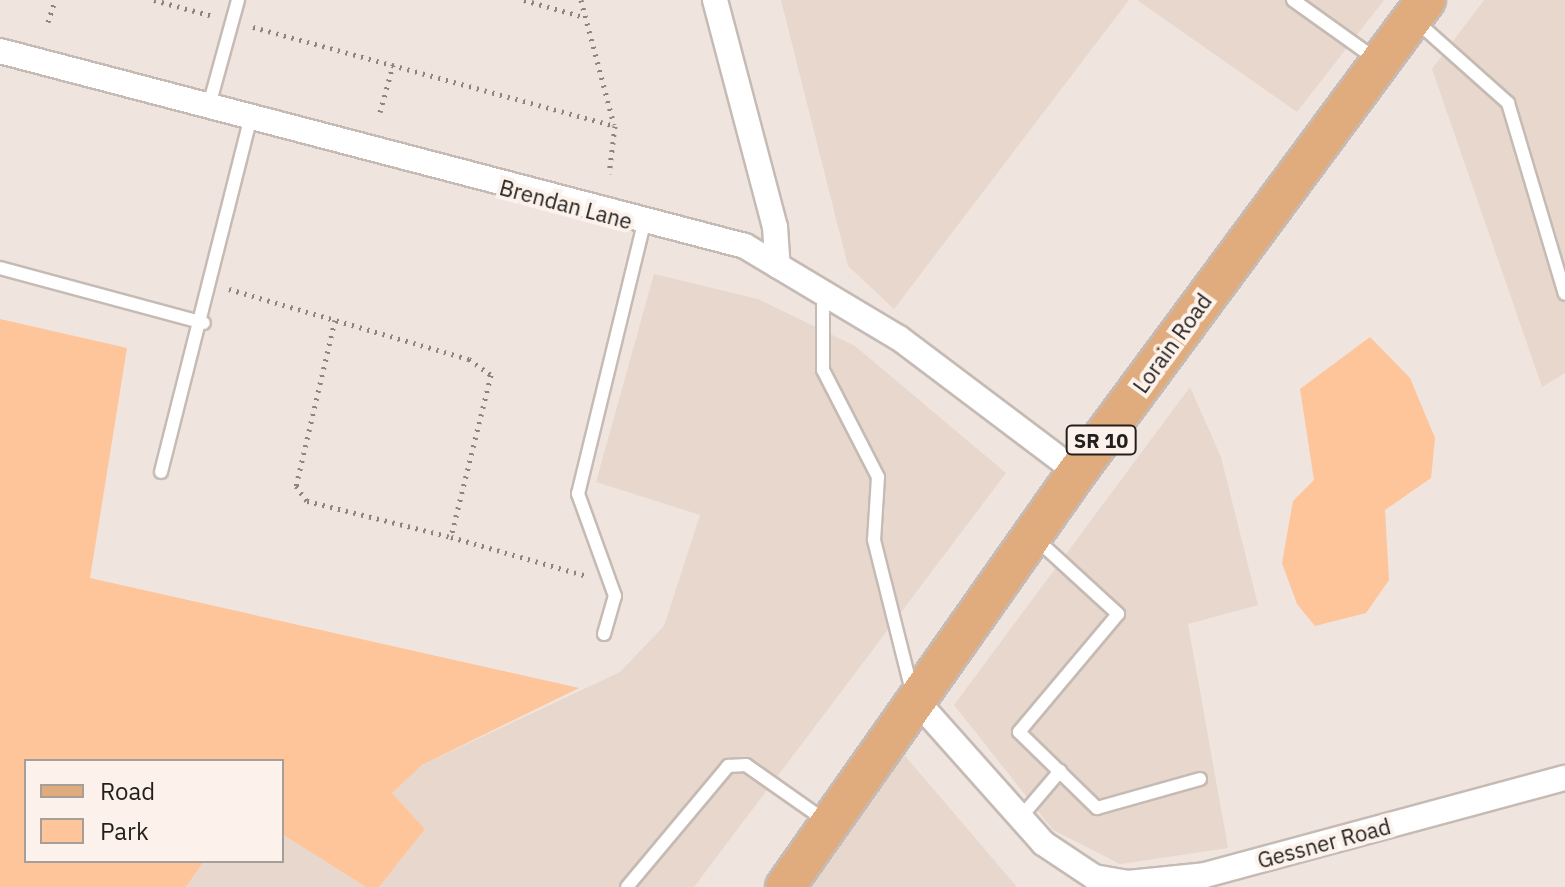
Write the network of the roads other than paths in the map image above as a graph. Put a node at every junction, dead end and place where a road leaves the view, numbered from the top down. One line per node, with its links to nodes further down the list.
1 (238, 0): 7 (lane)
2 (715, 0): 10 (street)
3 (1293, 0): 6 (lane)
4 (1420, 9): 6 (main road, Lorain Road / SR 10); 13 (lane)
5 (0, 51): 7 (street, Brendan Lane)
6 (1379, 62): 16 (main road, Lorain Road / SR 10)
7 (208, 109): 8 (street, Brendan Lane)
8 (250, 121): 9 (street, Brendan Lane); 14 (lane)
9 (644, 224): 10 (street, Brendan Lane); 18 (lane)
10 (778, 266): 12 (street, Brendan Lane)
11 (0, 268): 14 (lane)
12 (823, 293): 16 (street, Brendan Lane); 19 (lane)
13 (1565, 294)
14 (204, 323): 15 (lane)
15 (161, 472)
16 (1077, 472): 17 (main road, Lorain Road / SR 10)
17 (1032, 535): 19 (main road, Lorain Road / SR 10); 20 (lane)
18 (604, 634)
19 (914, 698): 23 (street, Gessner Road); 24 (main road, Lorain Road / SR 10)
20 (1060, 771): 22 (lane); 23 (lane)
21 (1565, 778): 23 (street, Gessner Road)
22 (1200, 779)
23 (1020, 818)
24 (832, 825): 25 (lane); 26 (main road, Lorain Road / SR 10)
25 (627, 887)
26 (785, 887)

